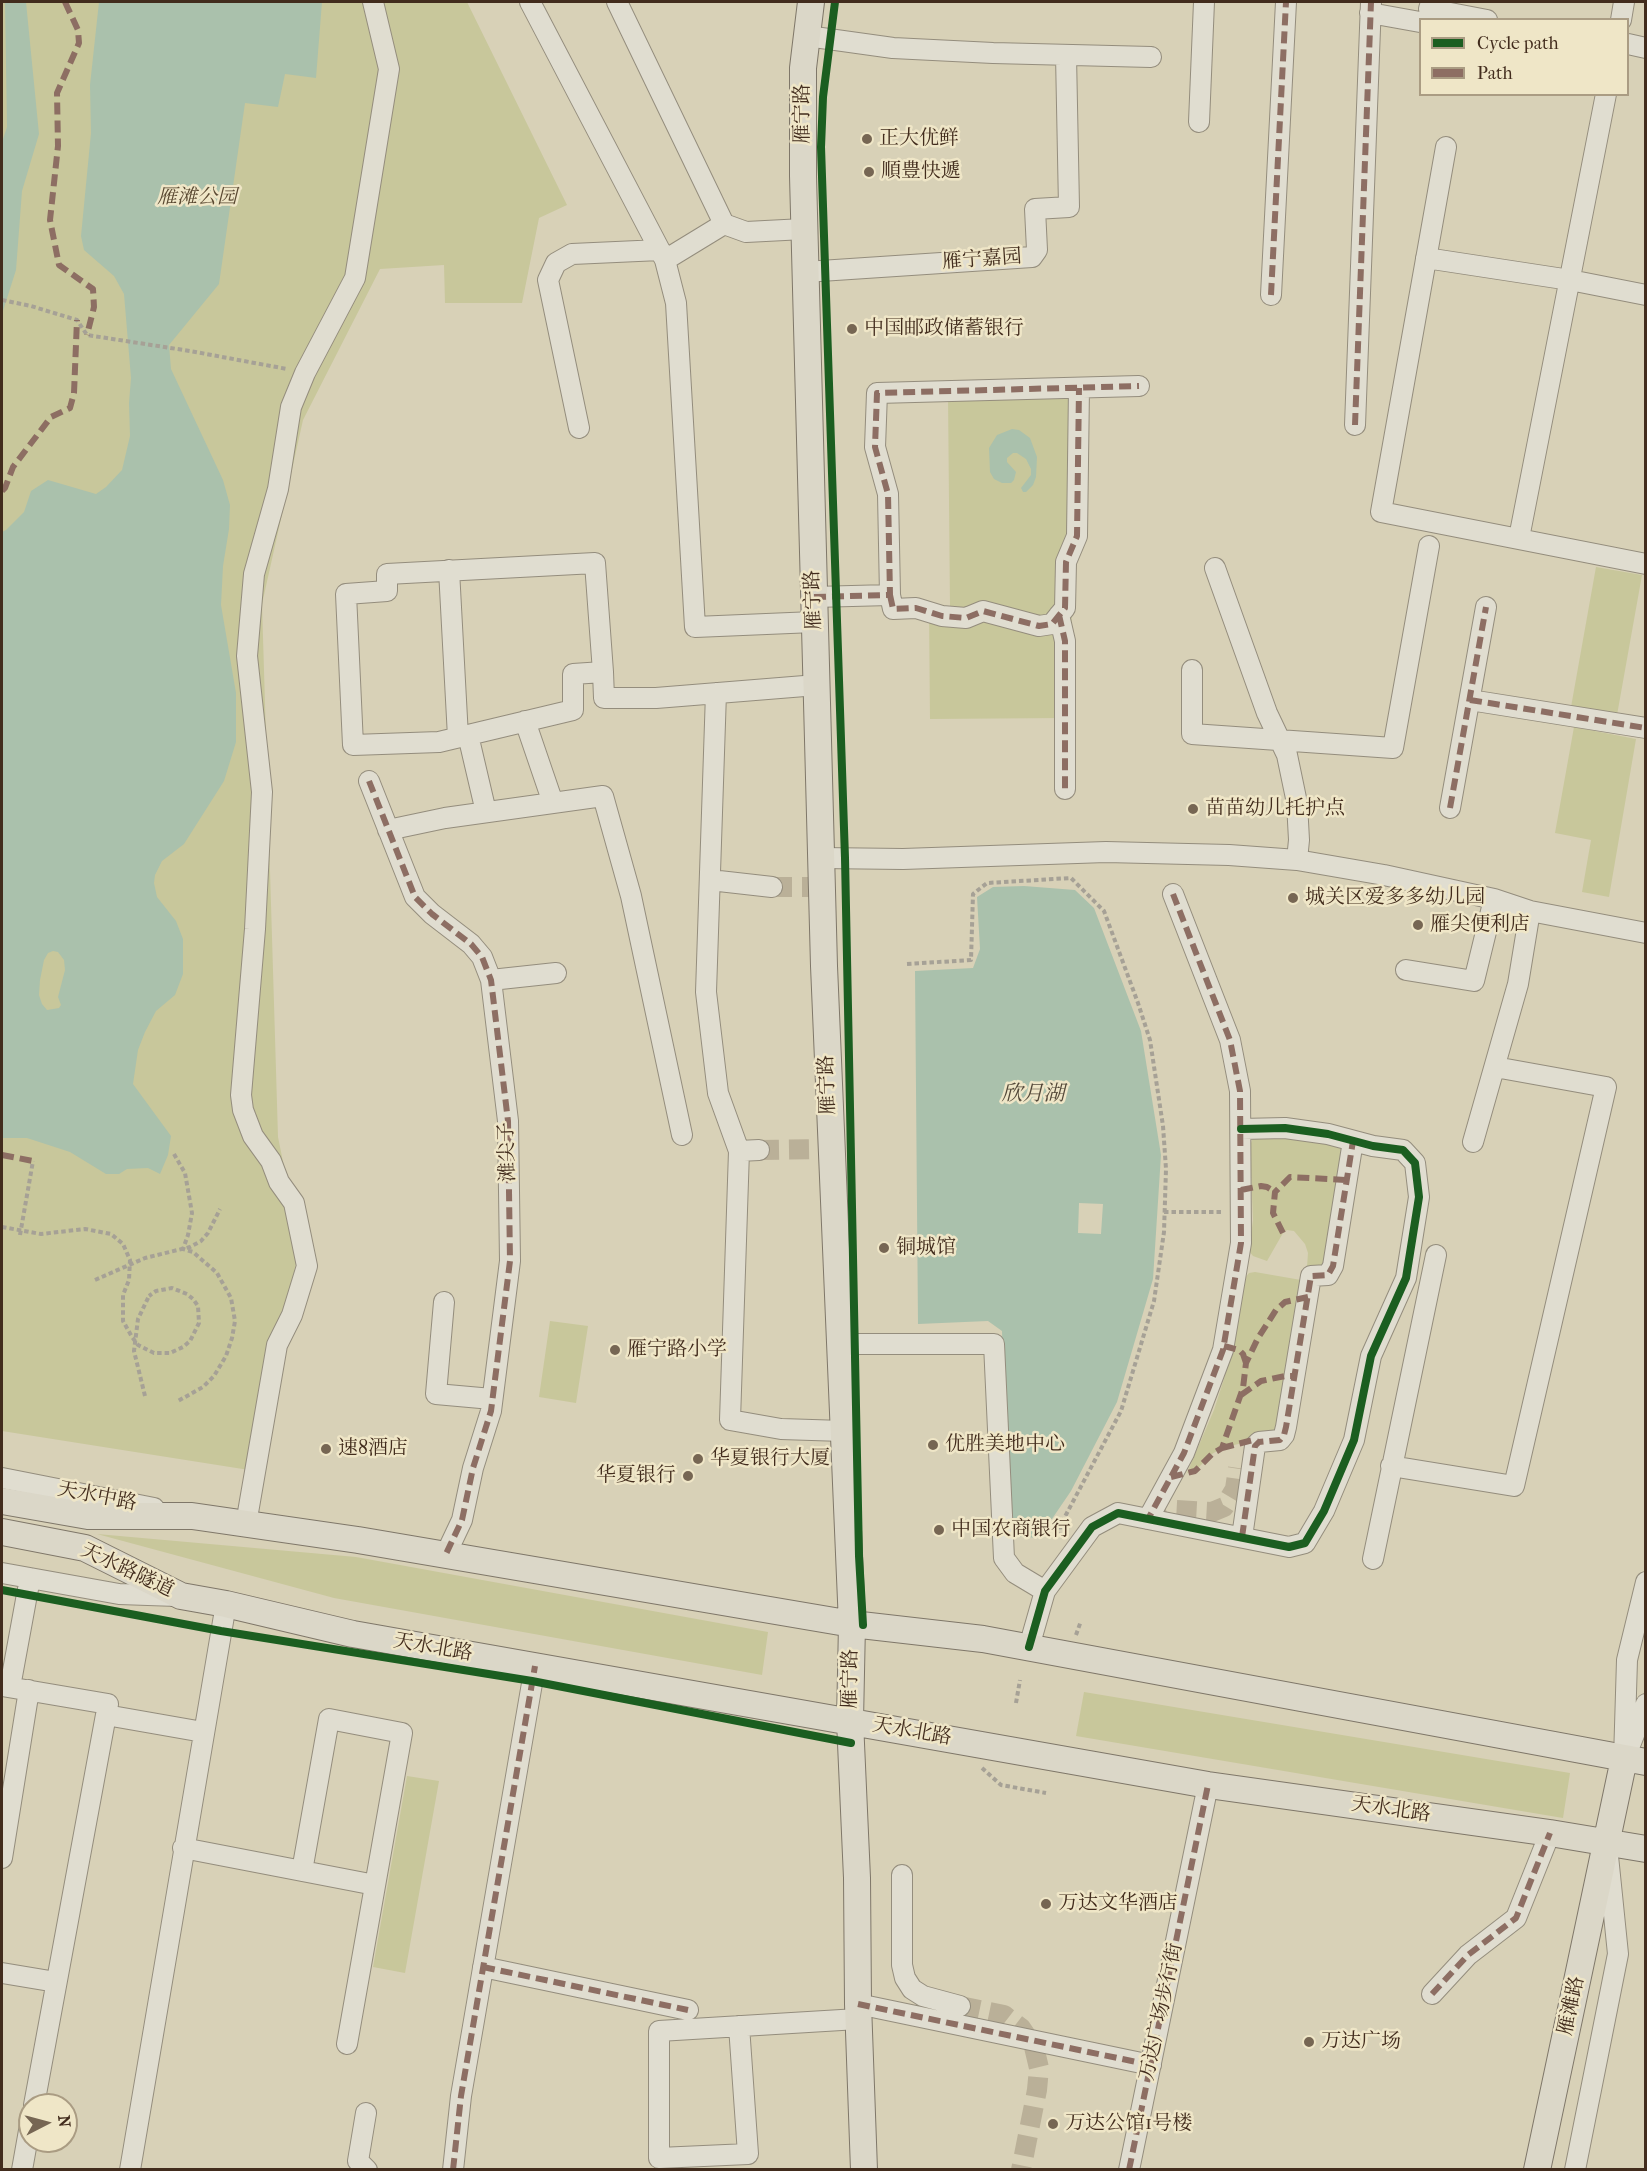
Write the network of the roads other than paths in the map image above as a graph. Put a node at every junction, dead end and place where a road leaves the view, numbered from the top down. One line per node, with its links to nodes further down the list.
1 (374, 2): 82 (street)
2 (530, 2): 22 (street)
3 (617, 2): 20 (street)
4 (811, 2): 12 (main road, 雁宁路)
5 (1204, 2): 18 (street)
6 (1286, 2): 26 (street)
7 (1624, 2): 11 (street)
8 (1370, 7): 9 (street); 30 (street)
9 (1427, 13): 10 (street)
10 (1482, 13)
11 (1621, 18)
12 (807, 36): 15 (street); 21 (main road, 雁宁路)
13 (1629, 44): 14 (street)
14 (1646, 48)
15 (1066, 55): 16 (street); 24 (street, 雁宁嘉园)
16 (1150, 57)
17 (1606, 96): 25 (street)
18 (1199, 122)
19 (1446, 147): 23 (street)
20 (724, 224): 21 (street); 22 (street)
21 (804, 229): 24 (main road, 雁宁路)
22 (662, 255): 31 (street); 39 (street)
23 (1426, 258): 25 (street); 32 (street)
24 (805, 272): 39 (main road, 雁宁路)
25 (1570, 280): 27 (street); 32 (street)
26 (1271, 295)
27 (1646, 295)
28 (1138, 386): 29 (street)
29 (1079, 388): 37 (street); 40 (street)
30 (1355, 425)
31 (579, 428)
32 (1519, 538): 34 (street)
33 (1429, 546): 49 (street)
34 (1646, 564)
35 (1215, 568): 49 (street)
36 (449, 570): 42 (street); 48 (street); 48 (street)
37 (890, 595): 39 (street); 40 (street)
38 (1486, 607): 45 (street)
39 (814, 610): 43 (main road, 雁宁路)
40 (1059, 615): 51 (street)
41 (1192, 670): 49 (street)
42 (603, 672): 44 (street); 46 (street)
43 (817, 686): 44 (street); 56 (main road, 雁宁路)
44 (716, 693): 58 (street)
45 (1470, 700): 47 (street); 53 (street)
46 (525, 721): 48 (street); 52 (street)
47 (1646, 728)
48 (463, 736): 54 (street)
49 (1280, 740): 57 (street)
50 (369, 781): 55 (street, 滩尖子)
51 (1065, 789)
52 (553, 803): 54 (street); 69 (street)
53 (1450, 808)
54 (486, 812): 55 (street)
55 (388, 830): 66 (street, 滩尖子)
56 (820, 858): 57 (street); 74 (main road, 雁宁路)
57 (1297, 860): 61 (street)
58 (710, 880): 59 (street); 76 (street)
59 (772, 887)
60 (1173, 894): 68 (street)
61 (1494, 899): 62 (street); 64 (street)
62 (1530, 911): 63 (street); 67 (street)
63 (1646, 933)
64 (1406, 970)
65 (556, 973): 66 (street)
66 (491, 980): 75 (street, 滩尖子)
67 (1495, 1067): 71 (street); 77 (street)
68 (1241, 1129): 70 (street); 81 (street)
69 (682, 1134)
70 (1353, 1140): 84 (street); 84 (street)
71 (1473, 1142)
72 (1436, 1255): 77 (street)
73 (444, 1302): 75 (street)
74 (839, 1344): 76 (main road, 雁宁路); 90 (street)
75 (492, 1399): 85 (street, 滩尖子)
76 (843, 1431): 93 (main road, 雁宁路)
77 (1391, 1466): 86 (street)
78 (2, 1478): 80 (street, 天水中路)
79 (2, 1502): 80 (main road, 天水路隧道)
80 (192, 1516): 82 (main road)
81 (1149, 1519): 84 (street); 90 (street)
82 (246, 1524): 85 (main road)
83 (2, 1532): 91 (main road, 天水路隧道)
84 (1242, 1537)
85 (445, 1556): 93 (main road)
86 (1372, 1559)
87 (2, 1573): 88 (street)
88 (30, 1578): 91 (street); 96 (street)
89 (1646, 1582): 102 (street)
90 (1045, 1590): 94 (street)
91 (181, 1596): 92 (main road, 天水北路)
92 (226, 1604): 95 (main road, 天水北路); 101 (street)
93 (852, 1624): 94 (main road); 100 (main road, 雁宁路)
94 (1029, 1647): 102 (main road)
95 (535, 1666): 100 (main road, 天水北路); 112 (street)
96 (6, 1686): 97 (street)
97 (29, 1690): 99 (street); 108 (street)
98 (1646, 1704): 102 (street)
99 (106, 1715): 101 (street); 114 (street)
100 (850, 1721): 103 (main road, 天水北路); 118 (main road, 雁宁路)
101 (203, 1732): 106 (street)
102 (1635, 1760): 105 (main road, 雁滩路)
103 (1208, 1785): 104 (main road, 天水北路); 121 (street, 万达广场步行街)
104 (1550, 1833): 105 (main road, 天水北路); 115 (street)
105 (1607, 1842): 107 (main road, 天水北路); 131 (main road, 雁滩路); 132 (street)
106 (183, 1848): 109 (street); 126 (street)
107 (1646, 1849)
108 (2, 1858)
109 (302, 1871): 111 (street); 111 (street)
110 (902, 1875): 116 (street)
111 (375, 1885): 120 (street)
112 (483, 1967): 117 (street); 128 (street)
113 (2, 1973): 114 (street)
114 (56, 1982): 122 (street)
115 (1432, 1994)
116 (960, 2006)
117 (688, 2010)
118 (858, 2011): 119 (street); 121 (street); 129 (main road, 雁宁路)
119 (739, 2026): 119 (street)
120 (347, 2044)
121 (1151, 2065): 130 (street, 万达广场步行街)
122 (36, 2093)
123 (366, 2113): 127 (street)
124 (25, 2153): 125 (street)
125 (22, 2169)
126 (129, 2169)
127 (367, 2169)
128 (453, 2169)
129 (864, 2169)
130 (1129, 2169)
131 (1537, 2169)
132 (1575, 2169)

